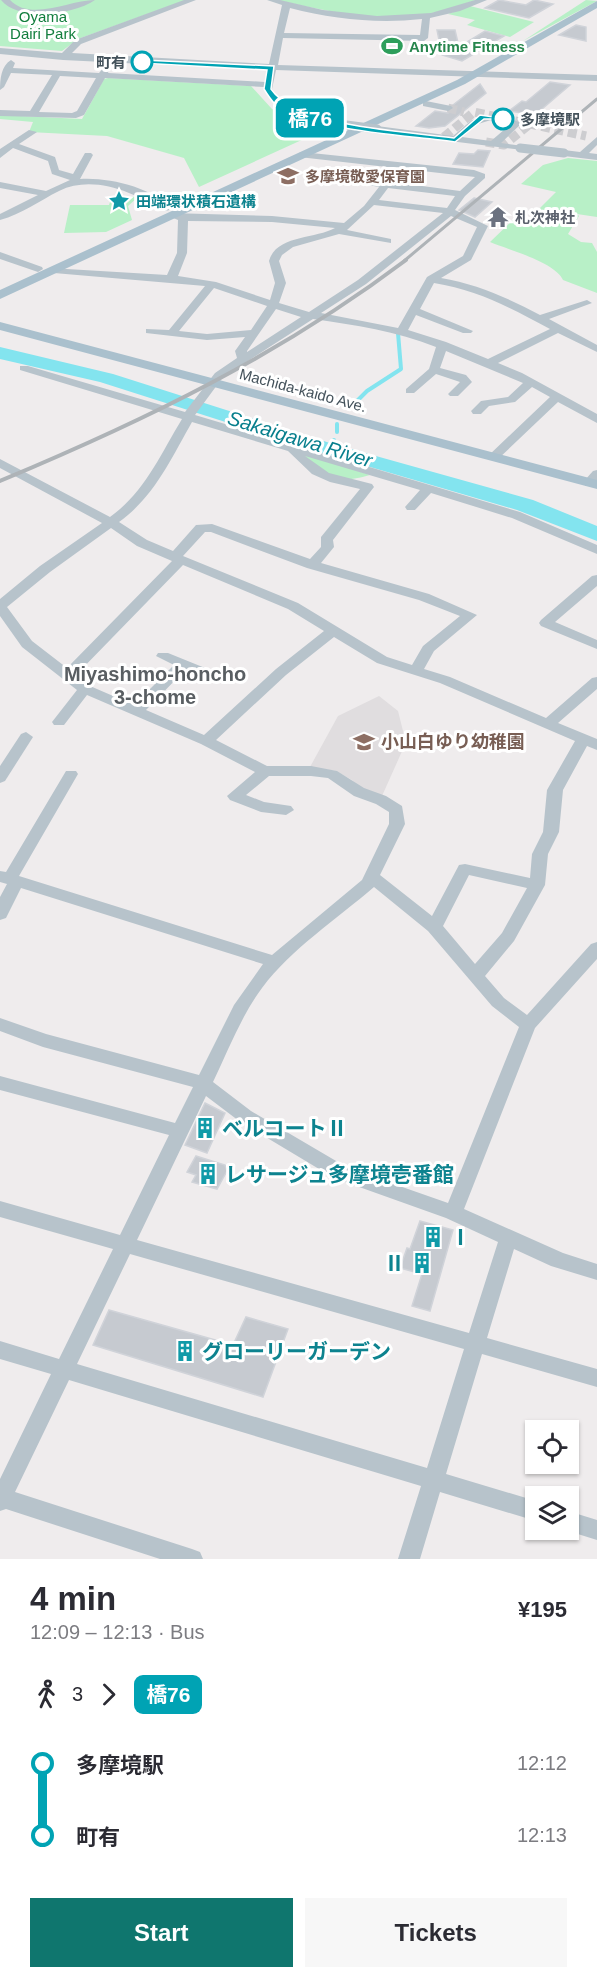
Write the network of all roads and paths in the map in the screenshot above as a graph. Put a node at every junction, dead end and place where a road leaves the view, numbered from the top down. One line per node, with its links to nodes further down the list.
1 (5, 0): 2 (street)
2 (91, 0)
3 (192, 0): 13 (street)
4 (271, 0): 7 (street)
5 (483, 0): 9 (street)
6 (580, 0): 18 (main road)
7 (286, 4): 9 (street); 10 (street)
8 (597, 4): 19 (main road)
9 (426, 17): 10 (street)
10 (279, 35): 15 (street)
11 (0, 51): 12 (street)
12 (16, 53): 13 (street); 16 (street)
13 (63, 57): 14 (street)
14 (110, 60): 15 (street); 20 (street)
15 (271, 68): 18 (street); 22 (street)
16 (8, 70): 17 (street); 23 (street)
17 (57, 74): 20 (street); 27 (street)
18 (458, 74): 19 (street); 47 (main road)
19 (475, 74): 21 (street); 35 (main road)
20 (102, 76): 22 (street); 27 (street)
21 (595, 76)
22 (267, 85): 29 (street, bridge)
23 (0, 87)
24 (426, 104): 25 (street)
25 (448, 108)
26 (0, 113): 27 (street)
27 (33, 114)
28 (32, 132): 31 (street)
29 (455, 140): 32 (street); 32 (street)
30 (597, 140): 36 (street)
31 (14, 145): 33 (street); 40 (street)
32 (493, 145): 36 (street, bridge)
33 (0, 155)
34 (88, 155): 40 (street)
35 (302, 155): 44 (street); 47 (main road)
36 (582, 155): 37 (street)
37 (597, 157)
38 (318, 173): 42 (street)
39 (393, 174): 42 (street)
40 (74, 181): 43 (street); 47 (street)
41 (0, 185): 43 (street)
42 (387, 185): 44 (street); 45 (street)
43 (48, 194): 48 (street)
44 (462, 194): 46 (street)
45 (370, 202): 46 (street); 49 (street)
46 (449, 211): 56 (street); 64 (street)
47 (175, 214): 49 (street); 53 (main road); 54 (main road); 55 (street)
48 (0, 217)
49 (338, 230): 50 (street); 51 (street); 60 (street)
50 (387, 241)
51 (375, 248)
52 (0, 255): 53 (street)
53 (38, 269): 58 (main road)
54 (54, 270): 55 (street); 59 (main road)
55 (171, 279): 57 (street)
56 (431, 279): 62 (street); 65 (street)
57 (212, 284): 60 (street); 72 (street)
58 (0, 286)
59 (0, 295)
60 (272, 305): 64 (street); 71 (street)
61 (583, 307): 65 (street)
62 (412, 310): 69 (street); 70 (street)
63 (0, 316): 79 (main road, Machida-kaido Ave.)
64 (312, 317): 69 (street); 75 (street)
65 (540, 319): 67 (street)
66 (0, 326): 79 (main road, Machida-kaido Ave.)
67 (558, 329): 74 (street); 76 (street)
68 (150, 331): 72 (street)
69 (402, 331): 73 (street)
70 (467, 331)
71 (253, 333): 72 (street); 75 (street)
72 (171, 334)
73 (442, 344): 76 (street); 78 (street)
74 (597, 349)
75 (243, 359): 79 (street)
76 (489, 363): 80 (street)
77 (24, 368): 85 (street)
78 (434, 370): 81 (street); 82 (street)
79 (215, 379): 85 (street); 88 (main road, Machida-kaido Ave.)
80 (531, 382): 83 (street); 84 (street)
81 (410, 391)
82 (454, 394)
83 (557, 397): 86 (street); 88 (street)
84 (477, 411)
85 (190, 415): 87 (street); 95 (street)
86 (597, 419)
87 (291, 447): 90 (street); 92 (street)
88 (497, 453): 91 (main road, Machida-kaido Ave.)
89 (0, 462): 95 (street)
90 (380, 474): 92 (street); 93 (street)
91 (595, 479)
92 (348, 483): 98 (street)
93 (428, 489): 94 (street); 96 (street)
94 (411, 507)
95 (111, 523): 97 (street); 100 (street)
96 (597, 550)
97 (178, 559): 98 (street); 101 (street); 107 (street)
98 (312, 565): 105 (street)
99 (597, 579): 102 (street)
100 (0, 606): 107 (street)
101 (334, 630): 105 (street); 114 (street)
102 (597, 645)
103 (163, 656): 104 (street)
104 (183, 664): 106 (street); 110 (street)
105 (417, 670): 112 (street)
106 (205, 673)
107 (68, 676): 109 (street)
108 (597, 681): 112 (street)
109 (85, 689): 110 (street); 111 (street)
110 (136, 711): 114 (street)
111 (59, 722)
112 (547, 725): 115 (street)
113 (26, 737): 118 (street)
114 (206, 741): 116 (street)
115 (590, 743): 122 (street)
116 (265, 771): 119 (street); 120 (street)
117 (72, 774): 121 (street)
118 (0, 778)
119 (286, 810)
120 (372, 877): 124 (street); 126 (street)
121 (9, 879): 123 (street); 126 (street)
122 (537, 885): 124 (street); 127 (street)
123 (0, 914)
124 (434, 927): 127 (street)
125 (597, 948): 129 (street)
126 (275, 963): 131 (street)
127 (476, 975): 129 (street)
128 (0, 1024): 131 (street)
129 (528, 1025): 134 (street)
130 (0, 1083): 132 (street)
131 (202, 1083): 132 (street); 134 (street)
132 (179, 1131): 136 (street)
133 (0, 1209): 136 (street)
134 (453, 1213): 135 (street)
135 (508, 1239): 137 (street); 138 (street)
136 (123, 1244): 138 (street); 140 (street)
137 (597, 1272)
138 (476, 1343): 141 (street); 142 (street)
139 (0, 1350): 140 (street)
140 (63, 1369): 142 (street); 143 (street)
141 (597, 1378)
142 (433, 1480): 144 (street); 148 (street)
143 (1, 1498): 147 (street)
144 (525, 1508)
145 (579, 1524): 146 (street)
146 (597, 1530)
147 (192, 1559)
148 (409, 1559)

